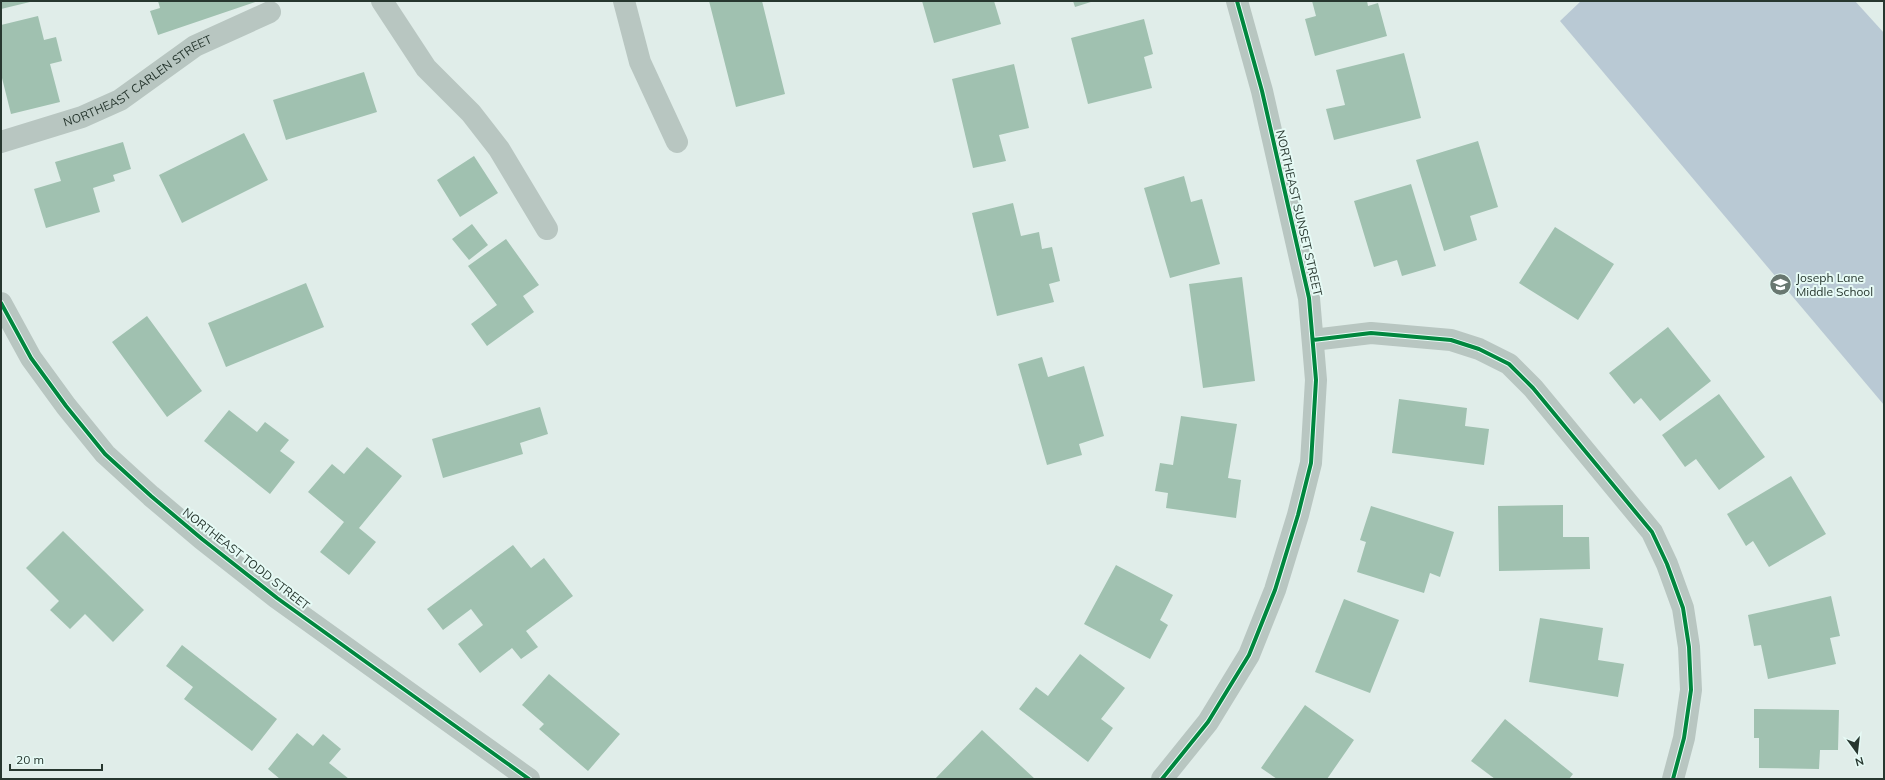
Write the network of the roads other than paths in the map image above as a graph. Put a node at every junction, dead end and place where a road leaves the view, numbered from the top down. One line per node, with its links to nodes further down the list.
1 (382, 1): 7 (street)
2 (624, 1): 6 (street)
3 (1237, 1): 9 (street, NORTHEAST SUNSET STREET)
4 (270, 12): 5 (street, NORTHEAST CARLEN STREET)
5 (1, 142)
6 (677, 142)
7 (546, 229)
8 (1, 303): 10 (street, NORTHEAST TODD STREET)
9 (1312, 340): 11 (street, NORTHEAST SUNSET STREET); 12 (street)
10 (529, 779)
11 (1162, 779)
12 (1672, 779)

